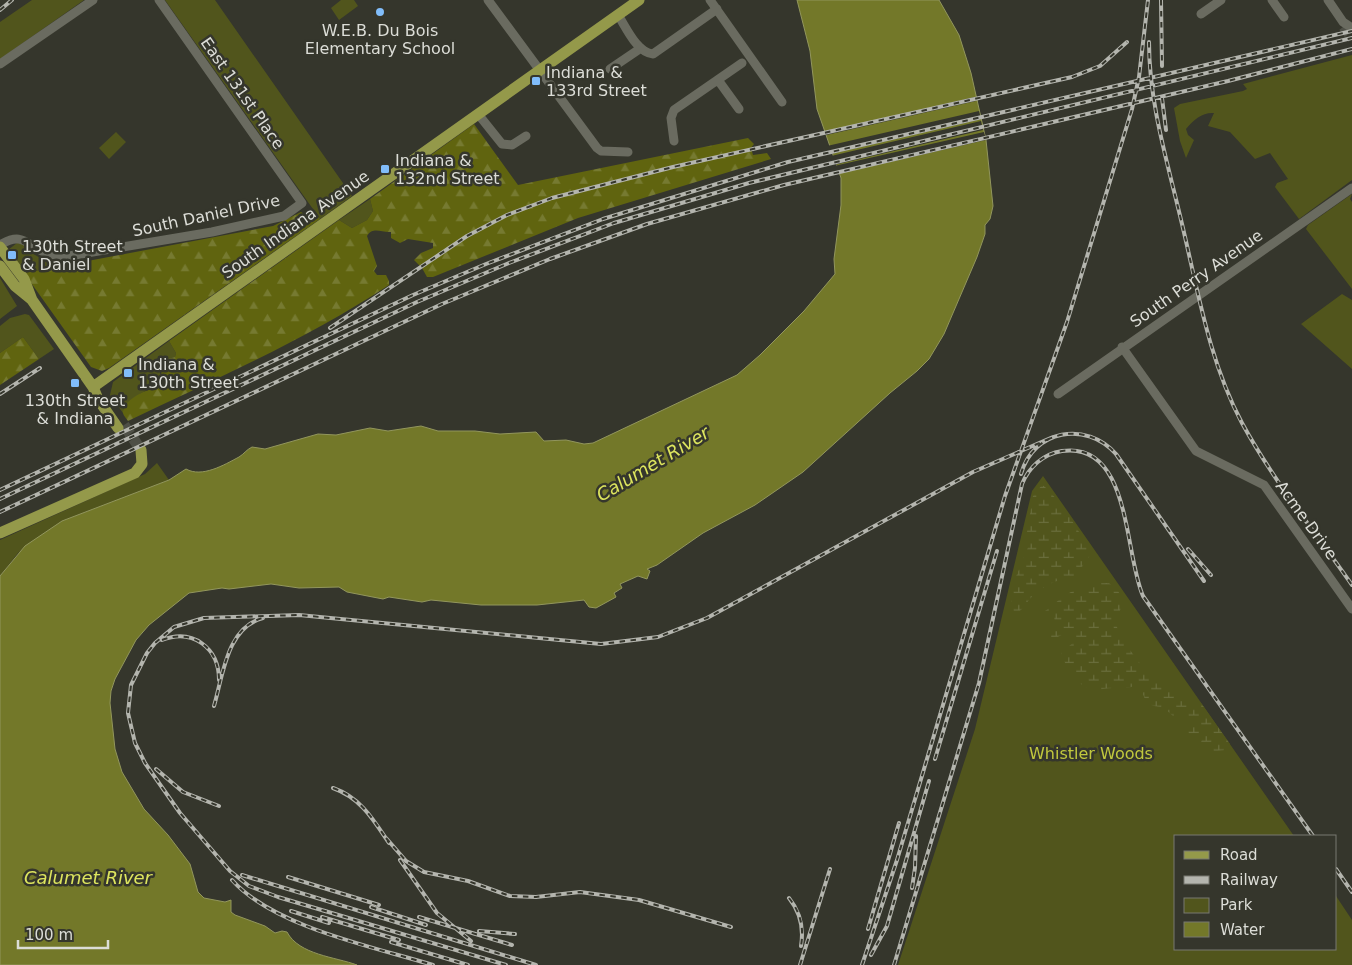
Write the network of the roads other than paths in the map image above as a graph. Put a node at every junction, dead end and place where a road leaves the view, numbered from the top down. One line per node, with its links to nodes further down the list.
1 (94, 0): 16 (street)
2 (159, 0): 27 (street, East 131st Place)
3 (488, 0): 18 (street)
4 (638, 0): 11 (main road, South Indiana Avenue)
5 (710, 0): 9 (street)
6 (1221, 0): 10 (street)
7 (1272, 0): 12 (street)
8 (1328, 0): 13 (street)
9 (717, 9): 14 (street); 20 (street)
10 (1201, 14)
11 (618, 15): 14 (street); 18 (main road, South Indiana Avenue)
12 (1284, 17)
13 (1345, 25)
14 (641, 48): 17 (street)
15 (742, 63): 19 (street)
16 (0, 64)
17 (610, 69)
18 (539, 71): 22 (main road, South Indiana Avenue); 25 (street)
19 (718, 80): 21 (street); 24 (street)
20 (782, 102)
21 (739, 109)
22 (478, 114): 23 (street); 32 (main road, South Indiana Avenue)
23 (526, 136)
24 (674, 141)
25 (628, 152)
26 (1352, 188): 31 (street, South Perry Avenue)
27 (302, 203): 28 (street, South Daniel Drive)
28 (0, 246): 30 (main road)
29 (0, 266): 30 (main road)
30 (32, 300): 32 (main road)
31 (1122, 347): 33 (street, South Perry Avenue); 37 (street, Acme Drive)
32 (93, 387): 34 (main road)
33 (1058, 394)
34 (121, 426)
35 (138, 452): 36 (main road)
36 (0, 533)
37 (1352, 609)

